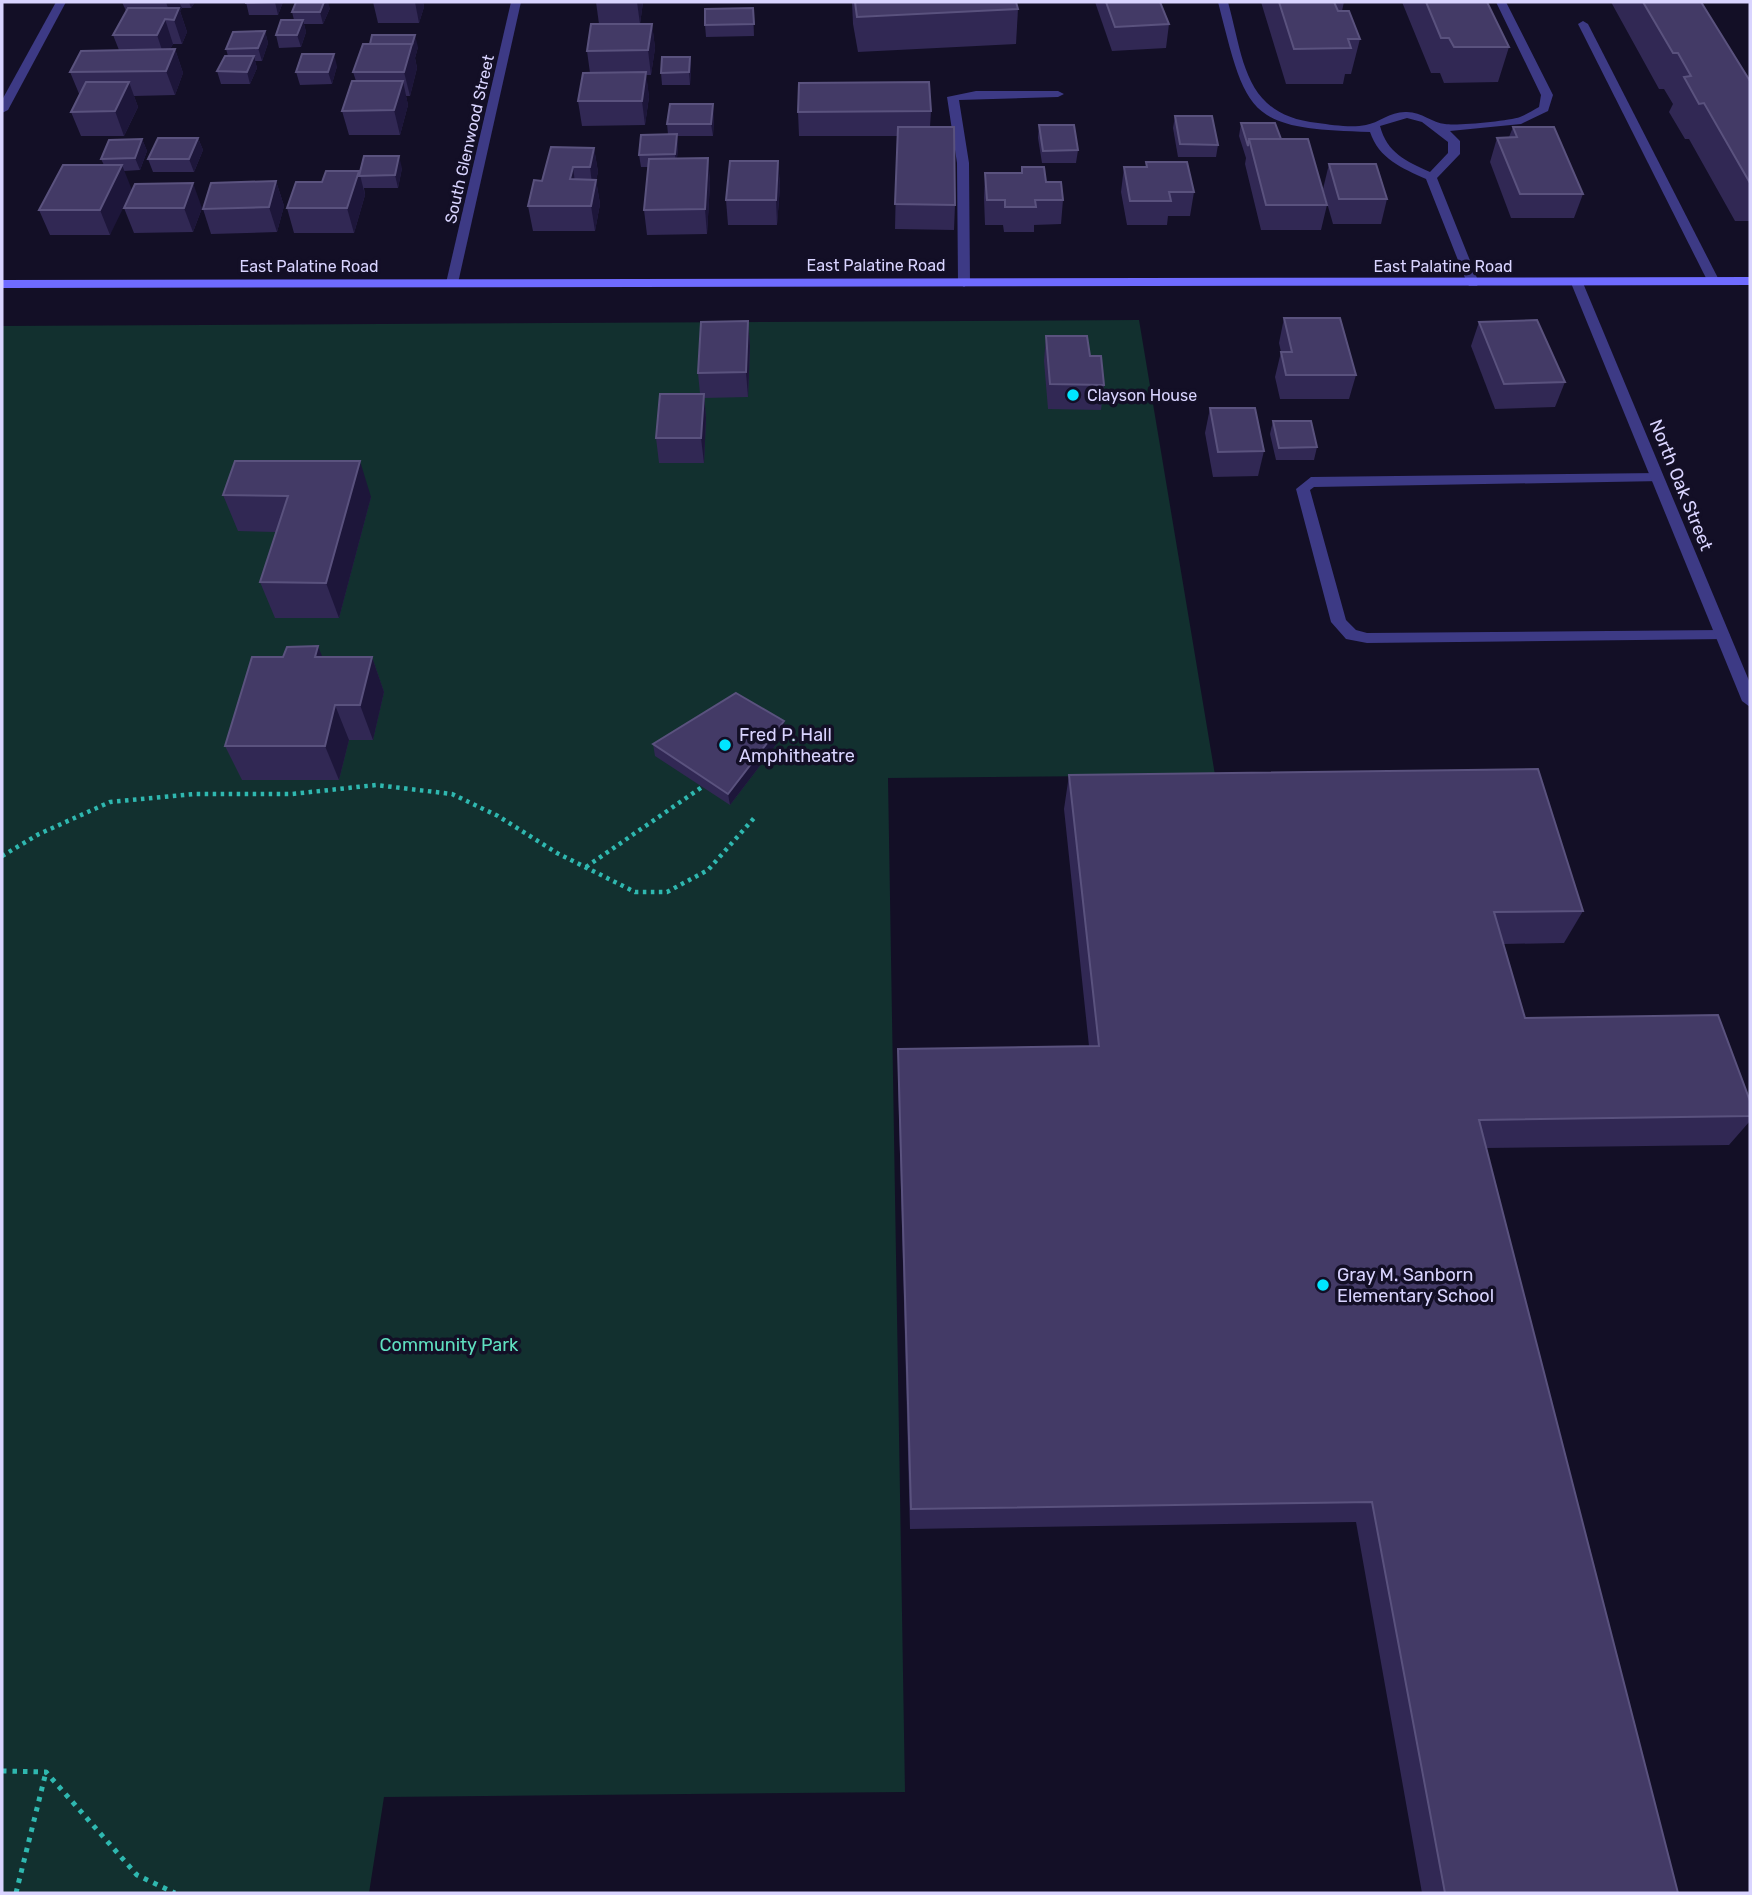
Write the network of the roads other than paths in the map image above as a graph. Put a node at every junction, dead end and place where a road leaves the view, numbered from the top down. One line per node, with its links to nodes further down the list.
1 (61, 2): 7 (street)
2 (516, 2): 13 (street, South Glenwood Street)
3 (1223, 2): 9 (street)
4 (1501, 2): 8 (street)
5 (1583, 24): 12 (street)
6 (1058, 94): 14 (street)
7 (2, 110)
8 (1442, 128): 9 (street); 10 (street)
9 (1375, 129): 10 (street)
10 (1431, 177): 15 (street)
11 (1750, 281): 12 (main road, East Palatine Road)
12 (1714, 282): 16 (main road, East Palatine Road)
13 (452, 283): 14 (main road, East Palatine Road); 17 (main road, East Palatine Road)
14 (964, 283): 15 (main road, East Palatine Road)
15 (1473, 283): 16 (main road, East Palatine Road)
16 (1577, 283): 18 (street, North Oak Street)
17 (2, 284)
18 (1658, 478): 19 (street, North Oak Street); 19 (street)
19 (1722, 635): 20 (street, North Oak Street)
20 (1747, 685): 21 (street, North Oak Street)
21 (1750, 701)

